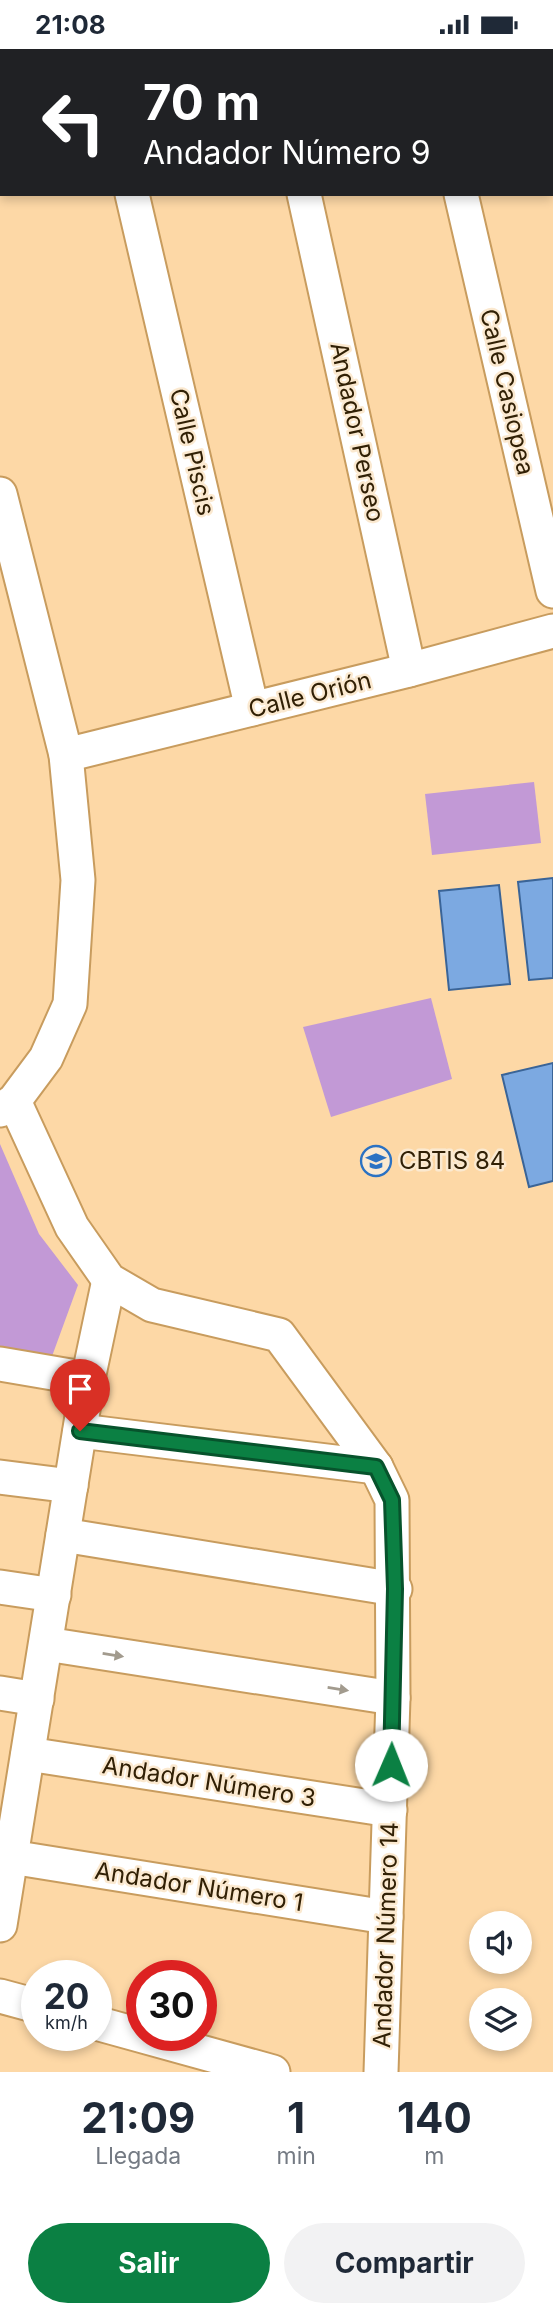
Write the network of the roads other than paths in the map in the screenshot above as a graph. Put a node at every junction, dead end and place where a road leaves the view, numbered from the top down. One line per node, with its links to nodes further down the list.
1 (132, 196): 8 (street, Calle Piscis)
2 (304, 196): 7 (street, Andador Perseo)
3 (461, 196): 5 (street, Calle Casiopea)
4 (0, 494): 9 (street)
5 (553, 591)
6 (553, 631): 7 (street, Calle Orión)
7 (409, 670): 8 (street, Calle Orión)
8 (252, 709): 9 (street, Calle Orión)
9 (66, 755): 10 (street)
10 (7, 1105): 11 (street, Andador Número 14)
11 (109, 1280): 13 (street); 15 (street, Andador Número 14)
12 (0, 1364): 13 (street)
13 (88, 1379): 14 (street)
14 (80, 1431): 15 (street); 17 (street)
15 (376, 1467): 20 (street, Andador Número 14)
16 (0, 1477): 17 (street)
17 (71, 1486): 18 (street)
18 (63, 1535): 20 (street); 21 (street)
19 (0, 1587): 21 (street)
20 (395, 1589): 24 (street, Andador Número 14)
21 (54, 1595): 22 (street)
22 (46, 1644): 24 (street, one-way to 24); 25 (street)
23 (0, 1693): 25 (street)
24 (393, 1698): 27 (street, Andador Número 14)
25 (37, 1699): 26 (street)
26 (28, 1754): 27 (street, Andador Número 3); 28 (street)
27 (390, 1810): 30 (street, Andador Número 14)
28 (9, 1812): 29 (street)
29 (11, 1857): 30 (street, Andador Número 1); 31 (street)
30 (386, 1916): 36 (street, Andador Número 14)
31 (0, 1925)
32 (0, 1996): 33 (street)
33 (21, 2002)
34 (112, 2027): 35 (street)
35 (273, 2072)
36 (381, 2072)

